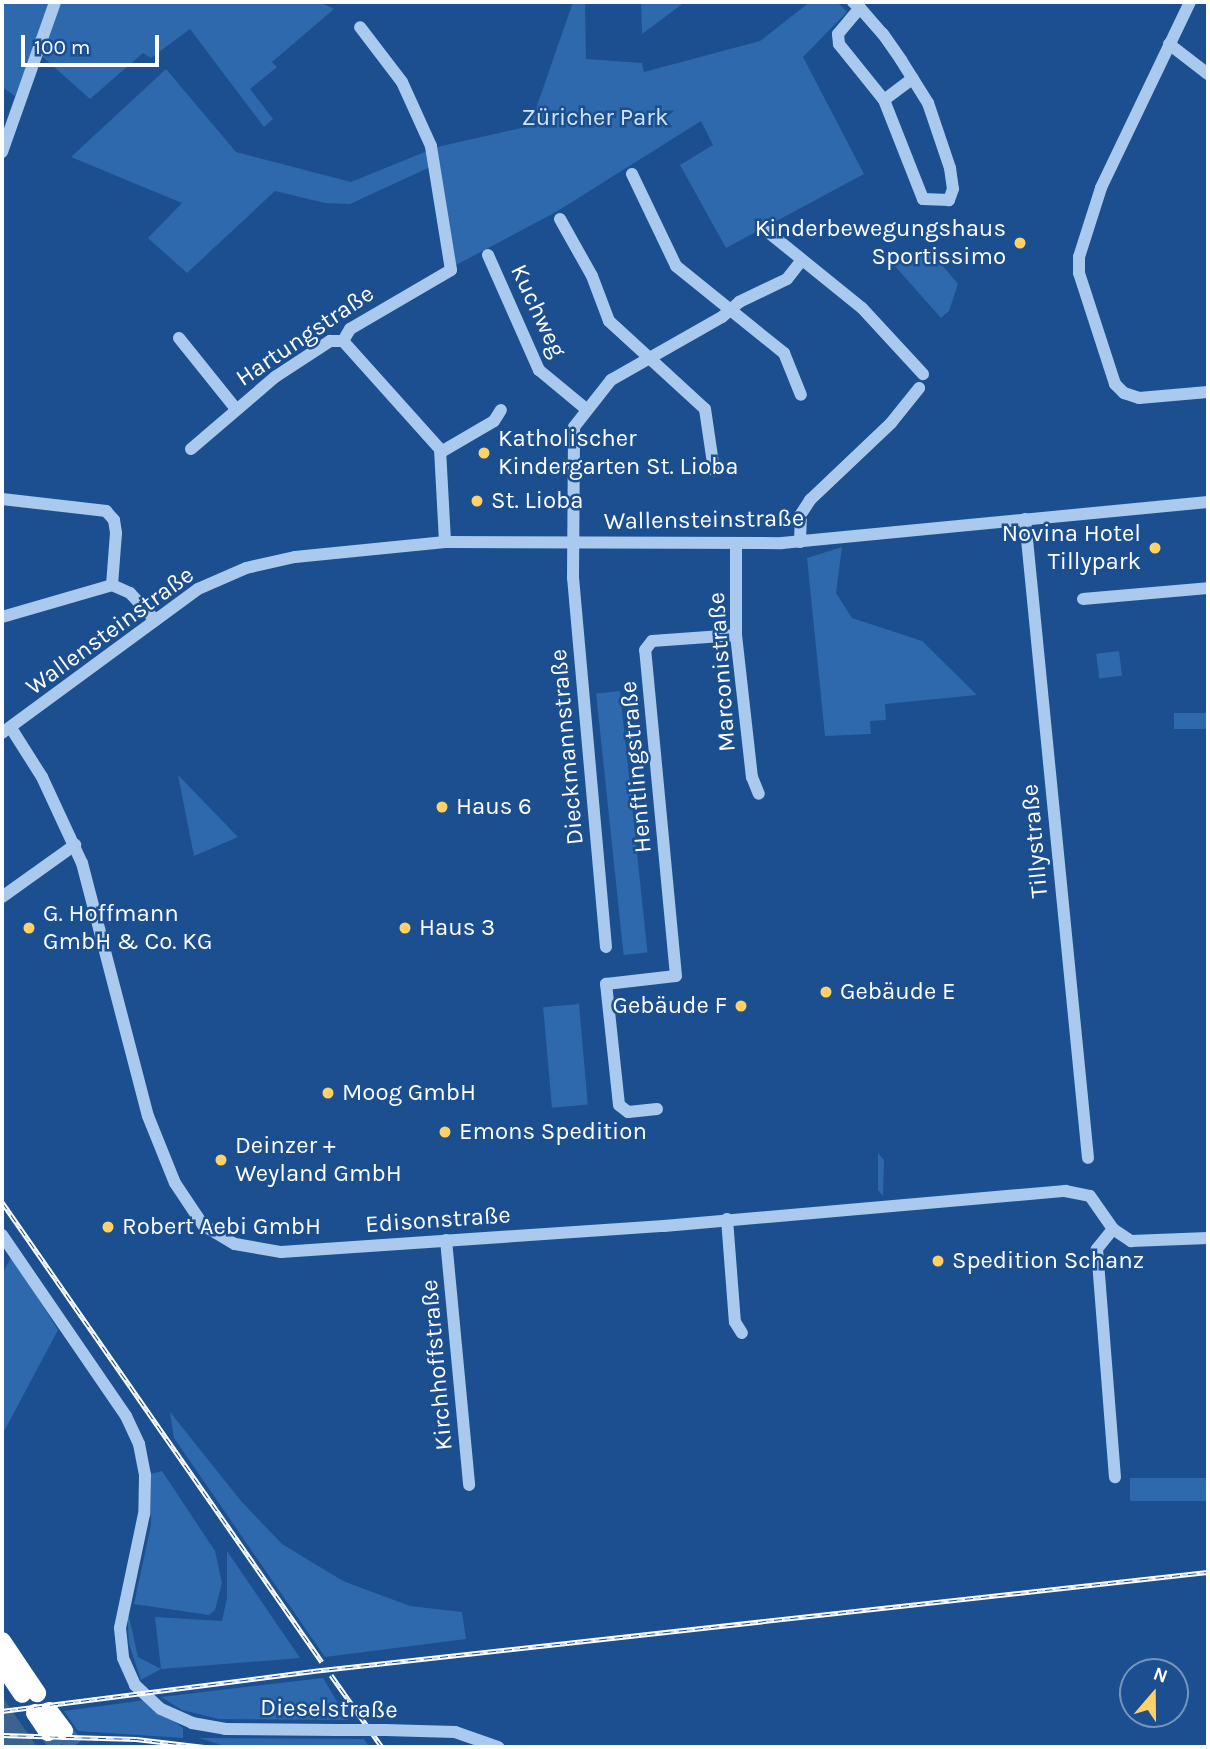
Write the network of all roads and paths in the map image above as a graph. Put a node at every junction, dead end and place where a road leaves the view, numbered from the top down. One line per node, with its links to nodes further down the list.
1 (55, 2): 9 (street)
2 (1190, 2): 5 (street)
3 (857, 5): 7 (street); 8 (street)
4 (360, 27): 17 (street, Hartungstraße)
5 (1169, 44): 6 (street); 21 (street)
6 (1208, 74)
7 (913, 78): 8 (street); 8 (street)
8 (884, 100)
9 (2, 152)
10 (632, 174): 15 (street)
11 (560, 219): 18 (street)
12 (768, 232): 14 (street)
13 (488, 255): 24 (street, Kuchweg)
14 (802, 260): 15 (street, Dieckmannstraße); 19 (street)
15 (730, 311): 18 (street, Dieckmannstraße); 22 (street)
16 (179, 338): 23 (street)
17 (343, 341): 23 (street, Hartungstraße); 27 (street)
18 (647, 358): 24 (street, Dieckmannstraße); 28 (street)
19 (923, 373)
20 (919, 388): 33 (street)
21 (1208, 392)
22 (801, 395)
23 (236, 409): 26 (street, Hartungstraße)
24 (586, 409): 34 (street, Dieckmannstraße)
25 (501, 410): 27 (street)
26 (191, 449)
27 (441, 452): 32 (street)
28 (714, 470)
29 (2, 499): 36 (street)
30 (1208, 502): 31 (street, Wallensteinstraße)
31 (1025, 519): 33 (street, Wallensteinstraße); 48 (street, Tillystraße)
32 (445, 542): 34 (street, Wallensteinstraße); 40 (street, Wallensteinstraße)
33 (800, 542): 35 (street, Wallensteinstraße)
34 (572, 543): 35 (street, Wallensteinstraße); 46 (street, Dieckmannstraße)
35 (736, 545): 41 (street, Marconistraße)
36 (111, 585): 39 (street); 40 (street)
37 (1208, 588): 38 (street)
38 (1083, 599)
39 (2, 617)
40 (155, 620): 42 (street, Wallensteinstraße)
41 (736, 635): 43 (street, Marconistraße); 47 (street, Henftlingstraße)
42 (6, 731): 44 (street, Edisonstraße)
43 (759, 794)
44 (75, 845): 45 (street); 53 (street, Edisonstraße)
45 (2, 897)
46 (606, 947)
47 (657, 1109)
48 (1088, 1158)
49 (727, 1219): 50 (street, Edisonstraße); 53 (street, Edisonstraße); 54 (street)
50 (1113, 1229): 52 (street); 55 (street)
51 (2, 1235): 61 (street, Dieselstraße, bridge)
52 (1208, 1238)
53 (446, 1240): 56 (street, Kirchhoffstraße)
54 (742, 1334)
55 (1115, 1477)
56 (469, 1485)
57 (2, 1641): 58 (highway)
58 (2, 1664)
59 (42, 1712): 60 (highway)
60 (56, 1731)
61 (498, 1747)

